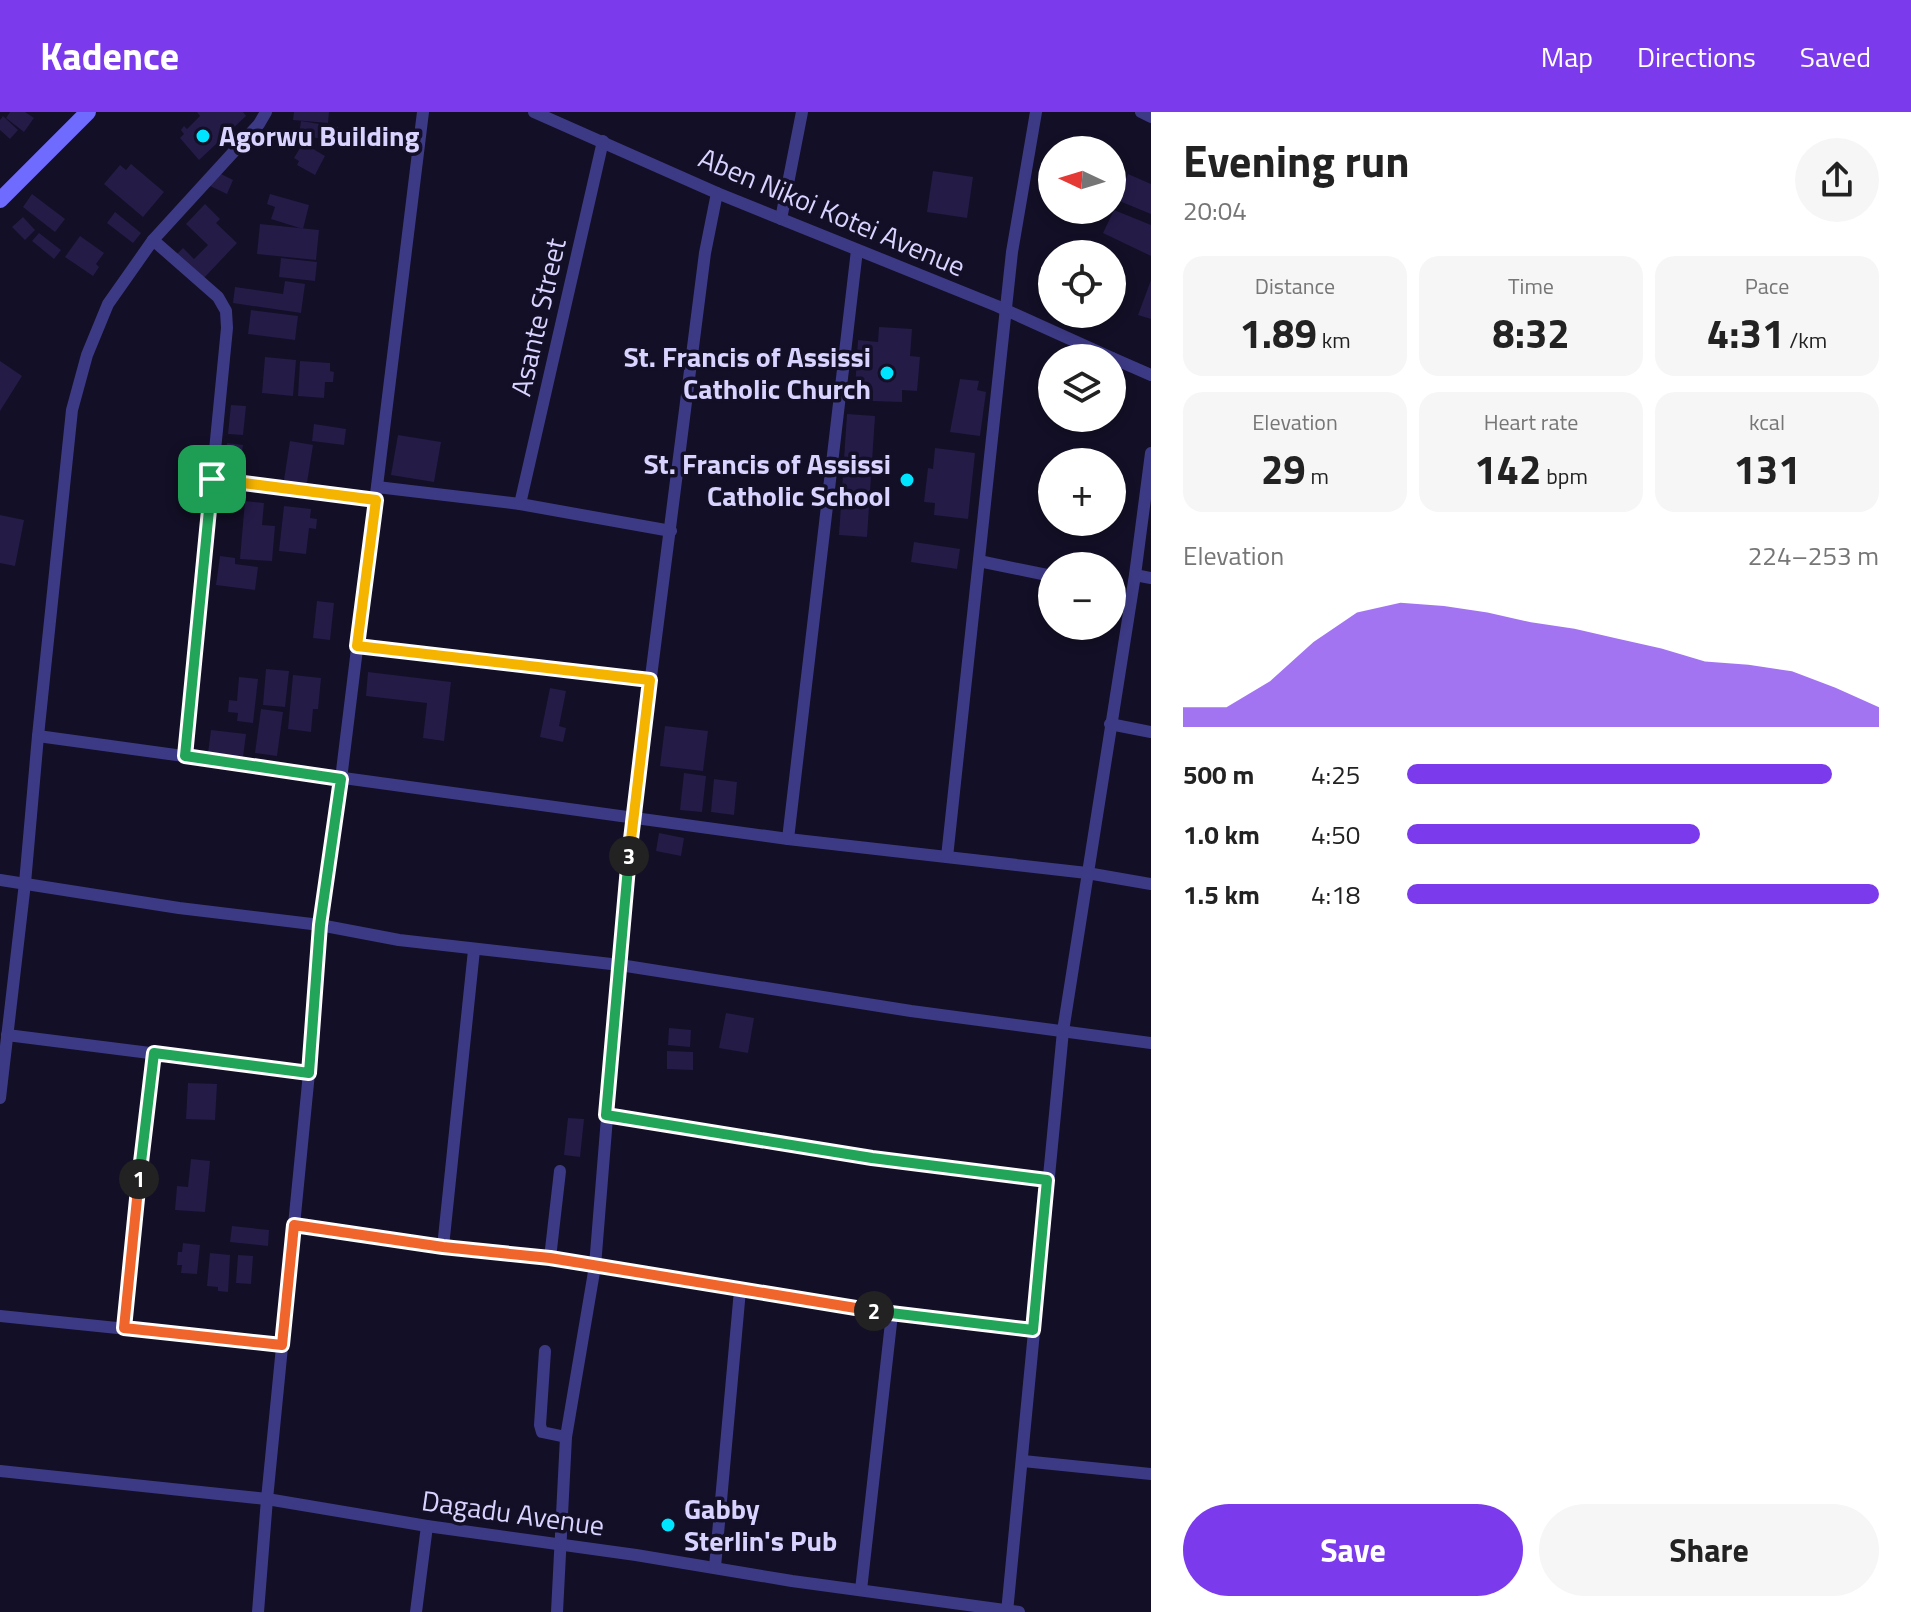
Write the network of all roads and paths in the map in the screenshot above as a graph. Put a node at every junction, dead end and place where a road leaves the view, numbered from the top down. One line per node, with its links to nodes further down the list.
1 (88, 112): 10 (main road)
2 (266, 112): 13 (street)
3 (423, 112): 21 (street)
4 (534, 112): 9 (street, Aben Nikoi Kotei Avenue)
5 (802, 112): 12 (street)
6 (1036, 112): 15 (street)
7 (1141, 112): 8 (street)
8 (1151, 117)
9 (603, 141): 11 (street, Aben Nikoi Kotei Avenue); 22 (street, Asante Street)
10 (2, 191)
11 (717, 193): 12 (street, Aben Nikoi Kotei Avenue); 23 (street)
12 (781, 219): 14 (street, Aben Nikoi Kotei Avenue)
13 (153, 240): 20 (street); 32 (street)
14 (857, 250): 15 (street, Aben Nikoi Kotei Avenue); 36 (street)
15 (1007, 311): 16 (street, Aben Nikoi Kotei Avenue); 24 (street)
16 (1081, 344)
17 (1126, 364): 18 (street, Aben Nikoi Kotei Avenue)
18 (1151, 375)
19 (1151, 453): 26 (street)
20 (212, 479): 21 (street); 33 (street)
21 (377, 494): 22 (street); 28 (street)
22 (520, 504): 23 (street)
23 (671, 531): 29 (street)
24 (979, 561): 25 (street); 37 (street)
25 (1038, 573)
26 (1135, 575): 27 (street); 30 (street)
27 (1151, 578)
28 (357, 646): 29 (street); 34 (street)
29 (650, 680): 35 (street)
30 (1110, 724): 31 (street); 38 (street)
31 (1151, 732)
32 (38, 736): 33 (street); 40 (street)
33 (185, 756): 34 (street)
34 (341, 779): 35 (street); 42 (street)
35 (633, 818): 36 (street); 44 (street)
36 (788, 839): 37 (street)
37 (947, 857): 38 (street)
38 (1087, 873): 41 (street); 45 (street)
39 (0, 880): 40 (street)
40 (25, 883): 42 (street); 46 (street)
41 (1151, 884)
42 (320, 925): 43 (street); 49 (street)
43 (474, 950): 44 (street); 55 (street)
44 (620, 965): 45 (street); 51 (street)
45 (1063, 1031): 47 (street); 53 (street)
46 (7, 1035): 48 (street); 50 (street)
47 (1151, 1043)
48 (154, 1053): 49 (street); 61 (street)
49 (309, 1073): 54 (street)
50 (0, 1098)
51 (606, 1115): 53 (street); 57 (street)
52 (560, 1171): 56 (street)
53 (1047, 1180): 62 (street)
54 (294, 1225): 55 (street); 63 (street)
55 (443, 1247): 56 (street)
56 (550, 1258): 57 (street)
57 (595, 1266): 58 (street); 65 (street)
58 (740, 1290): 59 (street); 72 (street)
59 (892, 1314): 62 (street); 73 (street)
60 (0, 1316): 61 (street)
61 (124, 1328): 63 (street)
62 (1033, 1330): 66 (street)
63 (282, 1345): 69 (street)
64 (545, 1351): 65 (street)
65 (566, 1437): 71 (street)
66 (1023, 1461): 68 (street); 74 (street)
67 (0, 1471): 69 (street, Dagadu Avenue)
68 (1151, 1474)
69 (267, 1499): 70 (street, Dagadu Avenue); 75 (street)
70 (427, 1526): 71 (street, Dagadu Avenue); 76 (street)
71 (562, 1545): 72 (street, Dagadu Avenue); 77 (street)
72 (715, 1567): 73 (street, Dagadu Avenue)
73 (861, 1590): 74 (street, Dagadu Avenue)
74 (1011, 1611)
75 (258, 1612)
76 (416, 1612)
77 (557, 1612)

